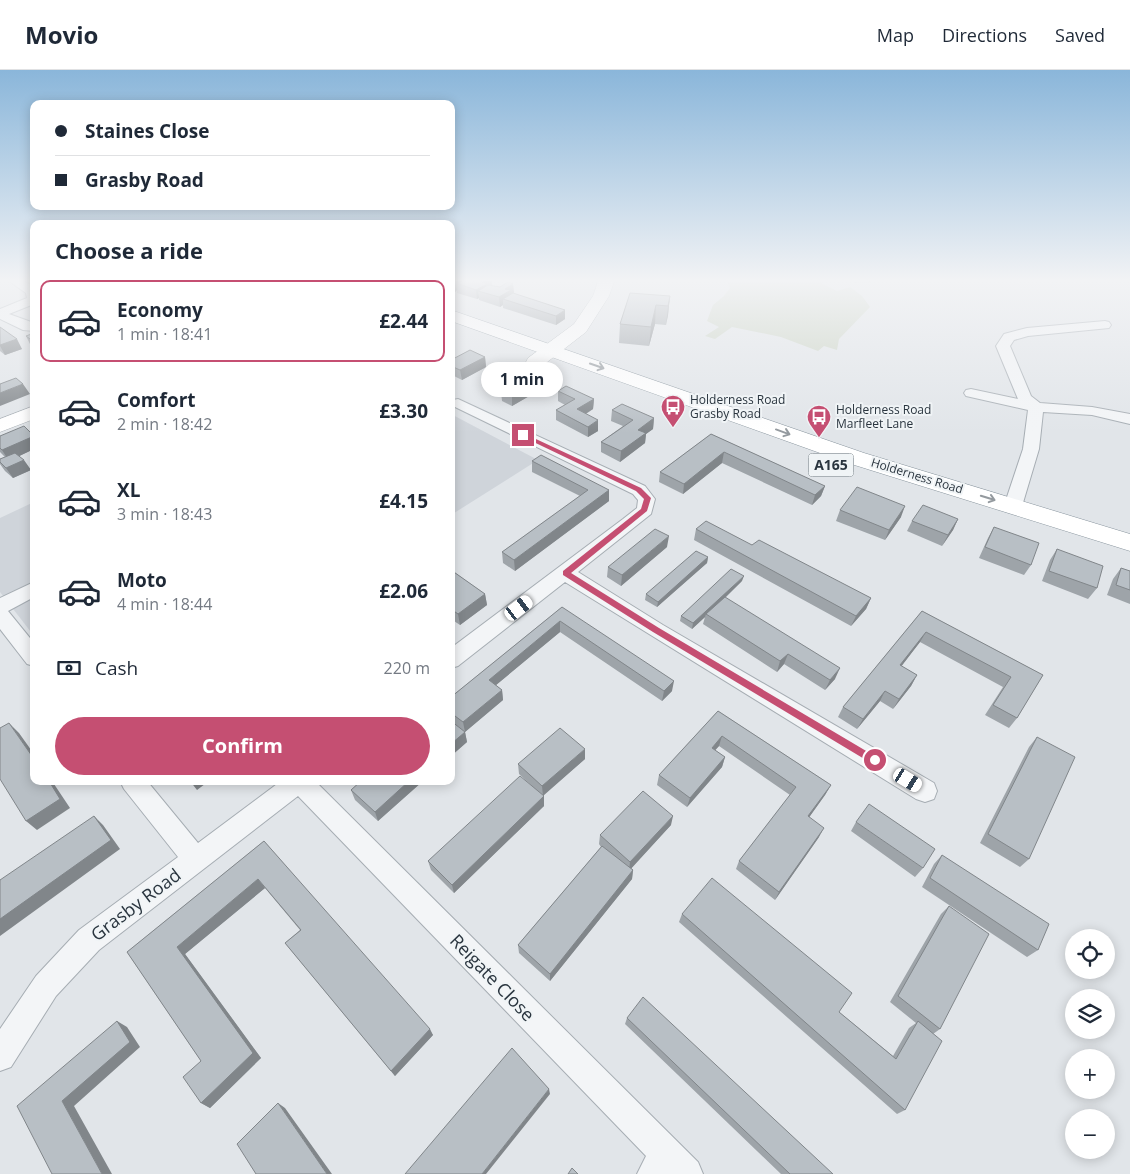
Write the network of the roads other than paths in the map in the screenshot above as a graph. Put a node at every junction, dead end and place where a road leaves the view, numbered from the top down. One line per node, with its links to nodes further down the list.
1 (486, 331): 5 (main road, Holderness Road / A165)
2 (577, 331): 5 (main road)
3 (1043, 331): 8 (street)
4 (455, 334): 5 (main road, Holderness Road / A165)
5 (543, 356): 12 (main road, Holderness Road / A165, one-way to 12); 14 (main road, Holderness Road / A165)
6 (971, 393): 8 (street)
7 (458, 404): 15 (street)
8 (1036, 407): 10 (street); 12 (street)
9 (30, 414): 11 (main road)
10 (1130, 419)
11 (0, 426)
12 (1013, 506): 13 (main road, Holderness Road / A165)
13 (1130, 543)
14 (1130, 560)
15 (565, 573): 20 (street); 24 (street)
16 (30, 591): 17 (street)
17 (0, 606)
18 (0, 615): 19 (street)
19 (30, 653)
20 (455, 657)
21 (135, 785): 25 (street)
22 (296, 785): 25 (street, Grasby Road)
23 (303, 785): 27 (street, Reigate Close)
24 (925, 791)
25 (196, 860): 26 (street, Grasby Road)
26 (0, 1056)
27 (669, 1168)

